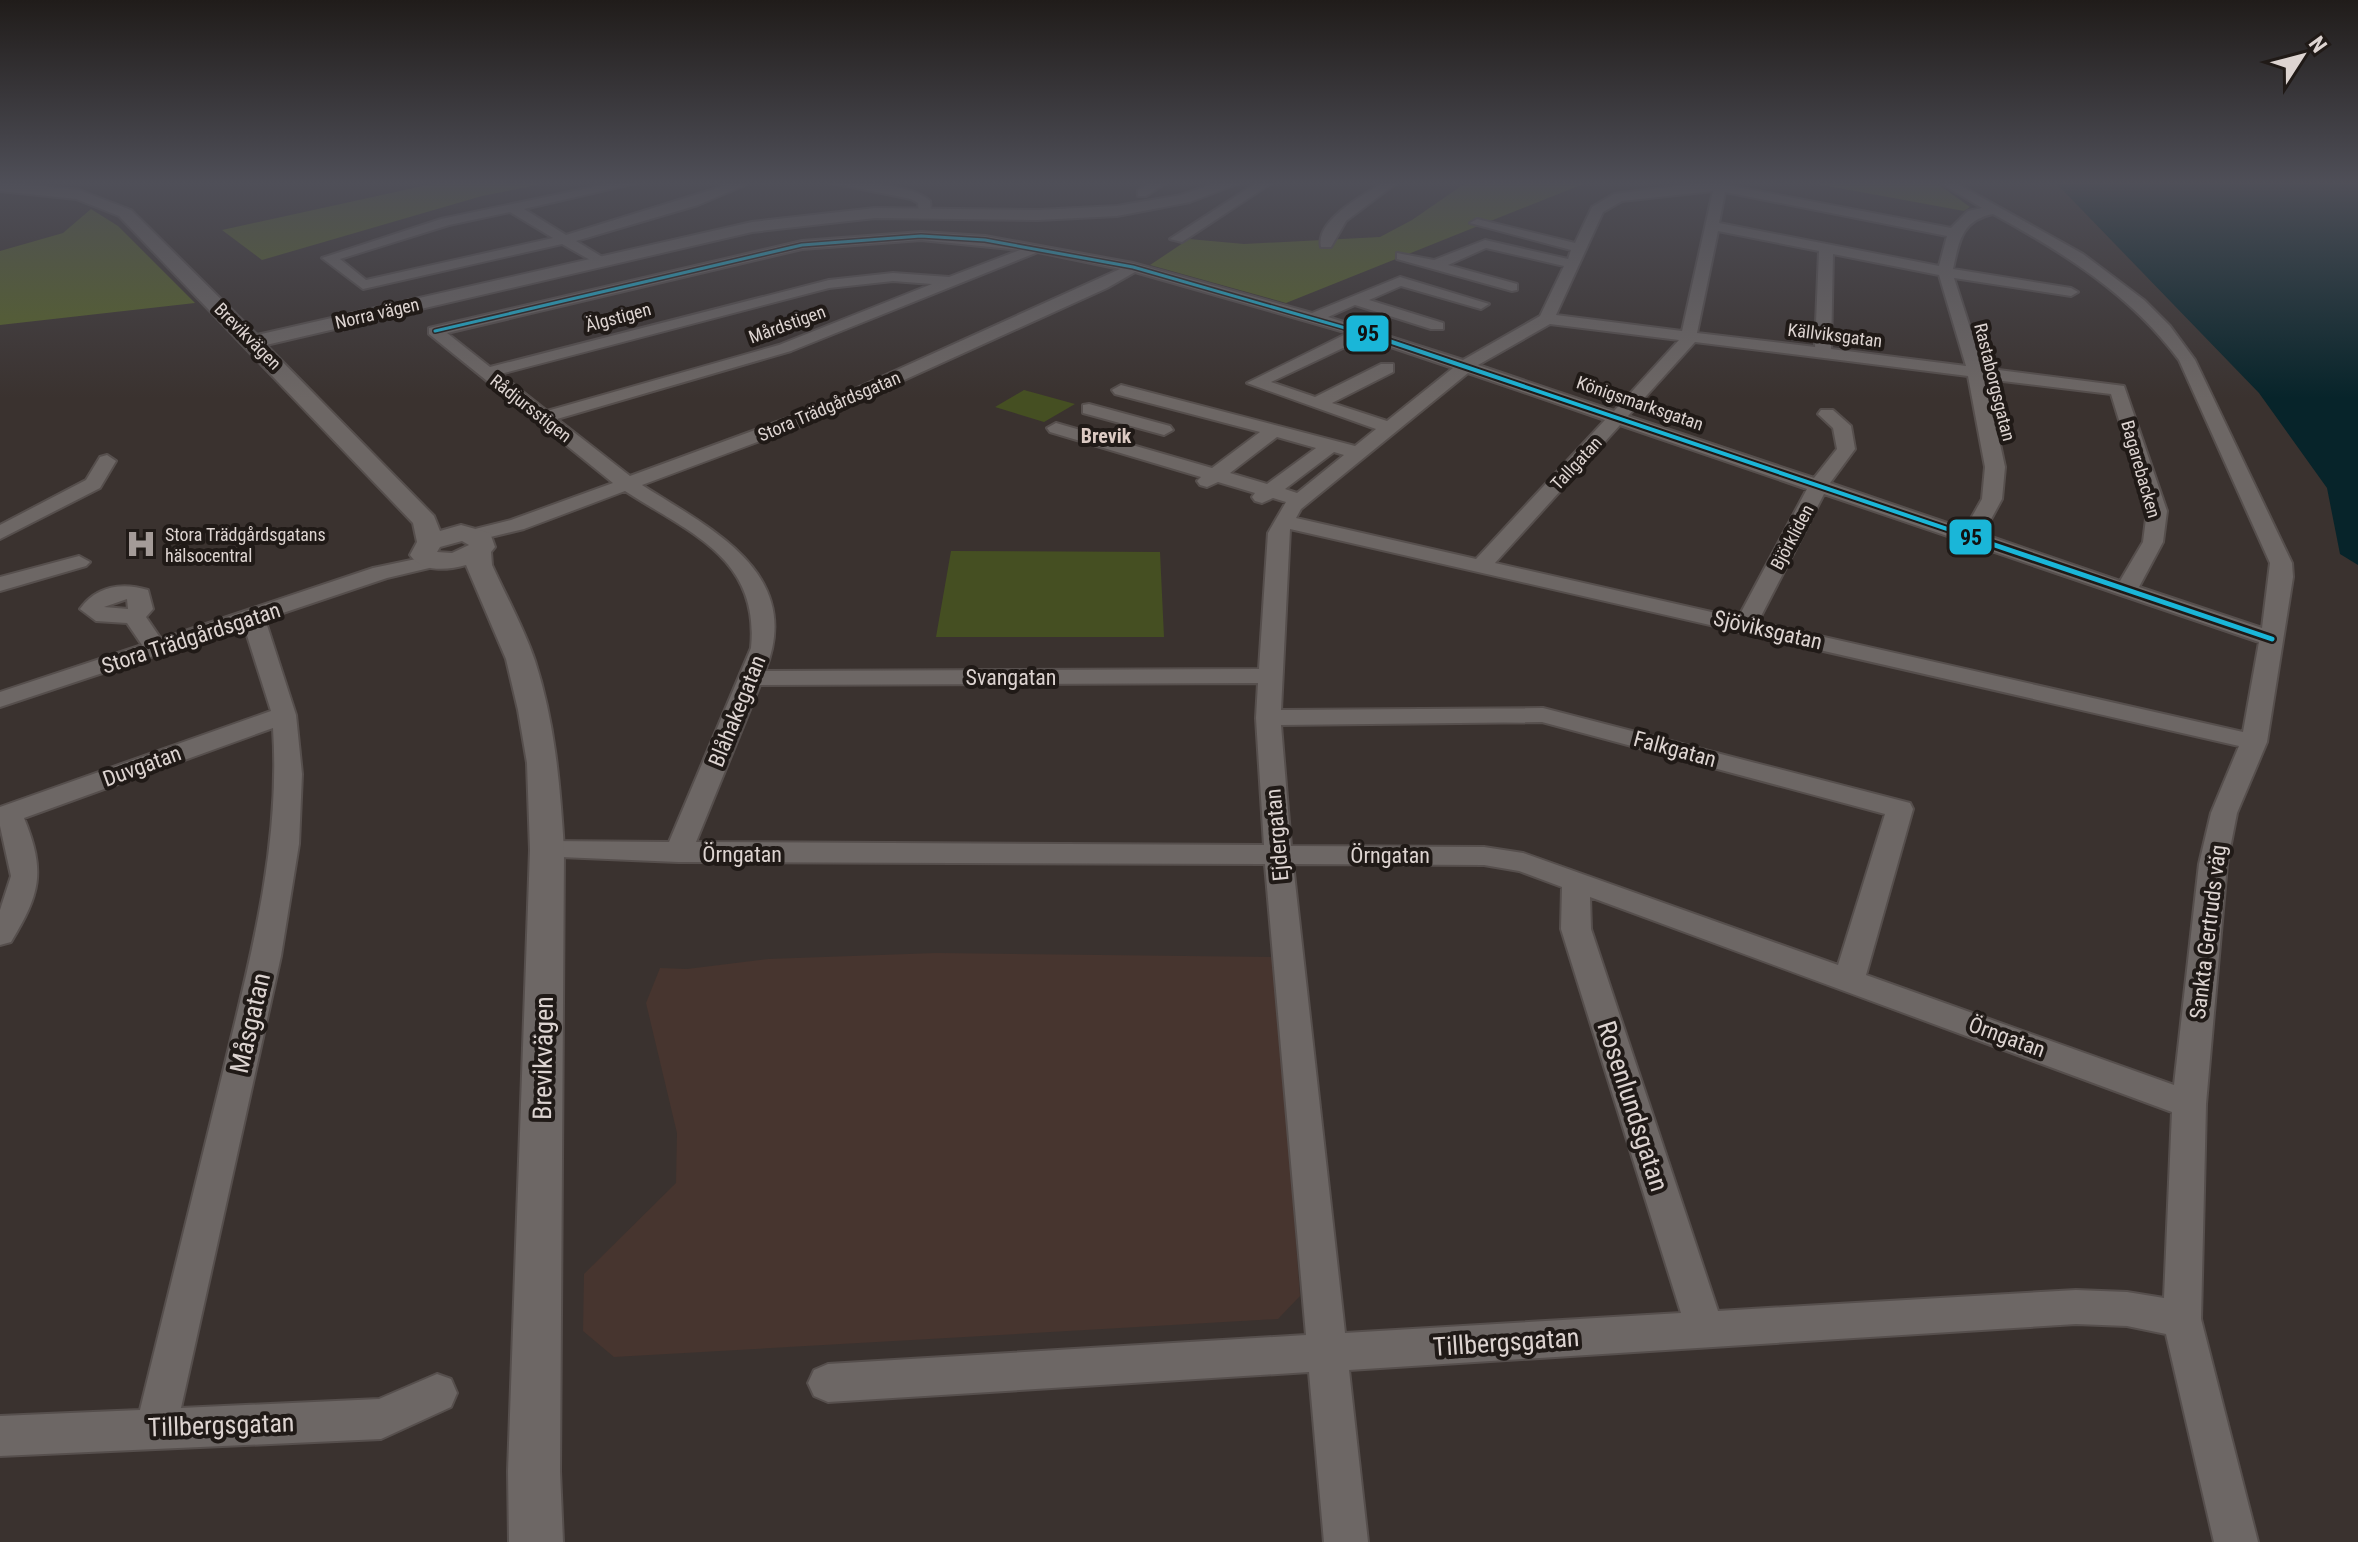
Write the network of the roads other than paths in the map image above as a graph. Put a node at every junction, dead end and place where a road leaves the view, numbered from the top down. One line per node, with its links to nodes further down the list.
1 (166, 254): 34 (street, Brevikvägen)
2 (342, 254): 3 (street)
3 (506, 254)
4 (587, 254): 20 (street)
5 (632, 254): 20 (street, Norra vägen)
6 (764, 254): 31 (street, Königsmarksgatan)
7 (1022, 254): 25 (street, Mårdstigen)
8 (1067, 254): 22 (street, Königsmarksgatan)
9 (1461, 254): 21 (street)
10 (1542, 254): 19 (street)
11 (1560, 254): 19 (street)
12 (1574, 254): 19 (street)
13 (1707, 254): 33 (street, Tallgatan)
14 (1826, 254): 35 (street)
15 (1856, 254): 23 (street)
16 (1949, 254): 23 (street)
17 (2069, 254): 73 (street, Sankta Gertruds väg)
18 (1402, 256): 21 (street)
19 (1571, 259): 24 (street); 29 (street)
20 (599, 261): 34 (street, Norra vägen)
21 (1435, 265): 24 (street)
22 (1133, 267): 28 (street, Königsmarksgatan); 57 (street, Stora Trädgårdsgatan)
23 (1945, 272): 26 (street); 39 (street, Rastaborgsgatan)
24 (1525, 281): 27 (street)
25 (950, 282): 38 (street, Älgstigen); 47 (street, Mårdstigen)
26 (2071, 292)
27 (1354, 300): 28 (street); 30 (street)
28 (1315, 317): 32 (street, Königsmarksgatan)
29 (1547, 319): 33 (street, Källviksgatan); 36 (street)
30 (1437, 326)
31 (435, 331): 38 (street, Rådjursstigen)
32 (1363, 332): 36 (street, Königsmarksgatan); 42 (street)
33 (1688, 337): 35 (street, Källviksgatan); 46 (street, Tallgatan)
34 (254, 342): 64 (street, Brevikvägen)
35 (1823, 353): 39 (street, Källviksgatan)
36 (1467, 365): 46 (street, Königsmarksgatan); 49 (street)
37 (1387, 368): 42 (street)
38 (485, 373): 47 (street, Rådjursstigen)
39 (1976, 373): 41 (street, Källviksgatan); 63 (street, Rastaborgsgatan)
40 (1121, 390): 44 (street)
41 (2118, 390): 69 (street, Bagarebacken)
42 (1315, 404): 49 (street)
43 (1089, 409): 50 (street)
44 (1194, 410): 50 (street); 51 (street)
45 (1827, 414): 58 (street, Björkliden)
46 (1619, 416): 58 (street, Königsmarksgatan); 67 (street, Tallgatan)
47 (543, 418): 57 (street, Rådjursstigen)
48 (1056, 428): 53 (street)
49 (1390, 428): 54 (street)
50 (1164, 430): 53 (street)
51 (1273, 431): 52 (street); 56 (street)
52 (1330, 446): 54 (street); 59 (street)
53 (1133, 451): 56 (street)
54 (1358, 453): 60 (street)
55 (107, 461): 62 (street)
56 (1208, 480): 59 (street)
57 (627, 484): 65 (street, Stora Trädgårdsgatan); 76 (street, Blåhakegatan)
58 (1819, 485): 63 (street, Königsmarksgatan); 72 (street, Björkliden)
59 (1263, 496): 60 (street)
60 (1301, 500): 61 (street)
61 (1282, 521): 67 (street, Sjöviksgatan); 75 (street, Ejdergatan)
62 (0, 533)
63 (1971, 537): 69 (street, Königsmarksgatan)
64 (431, 547): 65 (street, Brevikvägen); 65 (street); 71 (street, Stora Trädgårdsgatan)
65 (477, 549): 82 (street, Brevikvägen)
66 (79, 562): 68 (street)
67 (1483, 564): 72 (street, Sjöviksgatan)
68 (0, 584)
69 (2126, 590): 73 (street, Königsmarksgatan)
70 (134, 616): 74 (street)
71 (253, 617): 74 (street, Stora Trädgårdsgatan); 78 (street, Måsgatan)
72 (1746, 624): 80 (street, Sjöviksgatan)
73 (2272, 639): 80 (street, Sankta Gertruds väg)
74 (156, 649): 77 (street, Stora Trädgårdsgatan)
75 (1271, 676): 76 (street, Svangatan); 79 (street, Ejdergatan)
76 (751, 678): 83 (street, Blåhakegatan)
77 (0, 700)
78 (284, 715): 81 (street, Duvgatan); 94 (street, Måsgatan)
79 (1268, 718): 84 (street, Ejdergatan); 87 (street, Falkgatan)
80 (2254, 742): 88 (street, Sankta Gertruds väg)
81 (5, 815): 86 (street)
82 (547, 850): 83 (street, Örngatan); 96 (street, Brevikvägen)
83 (678, 853): 84 (street, Örngatan)
84 (1278, 854): 85 (street, Örngatan); 91 (street, Ejdergatan)
85 (1576, 881): 87 (street, Örngatan); 90 (street, Rosenlundsgatan)
86 (0, 935)
87 (1849, 980): 88 (street, Örngatan)
88 (2189, 1104): 89 (street, Sankta Gertruds väg)
89 (2182, 1319): 90 (street, Tillbergsgatan); 98 (street, Sankta Gertruds väg)
90 (1705, 1329): 91 (street, Tillbergsgatan)
91 (1326, 1354): 92 (street, Tillbergsgatan); 97 (street, Ejdergatan)
92 (828, 1383)
93 (437, 1393): 94 (street, Tillbergsgatan)
94 (156, 1427): 95 (street, Tillbergsgatan)
95 (0, 1436)
96 (536, 1542)
97 (1346, 1542)
98 (2236, 1542)

